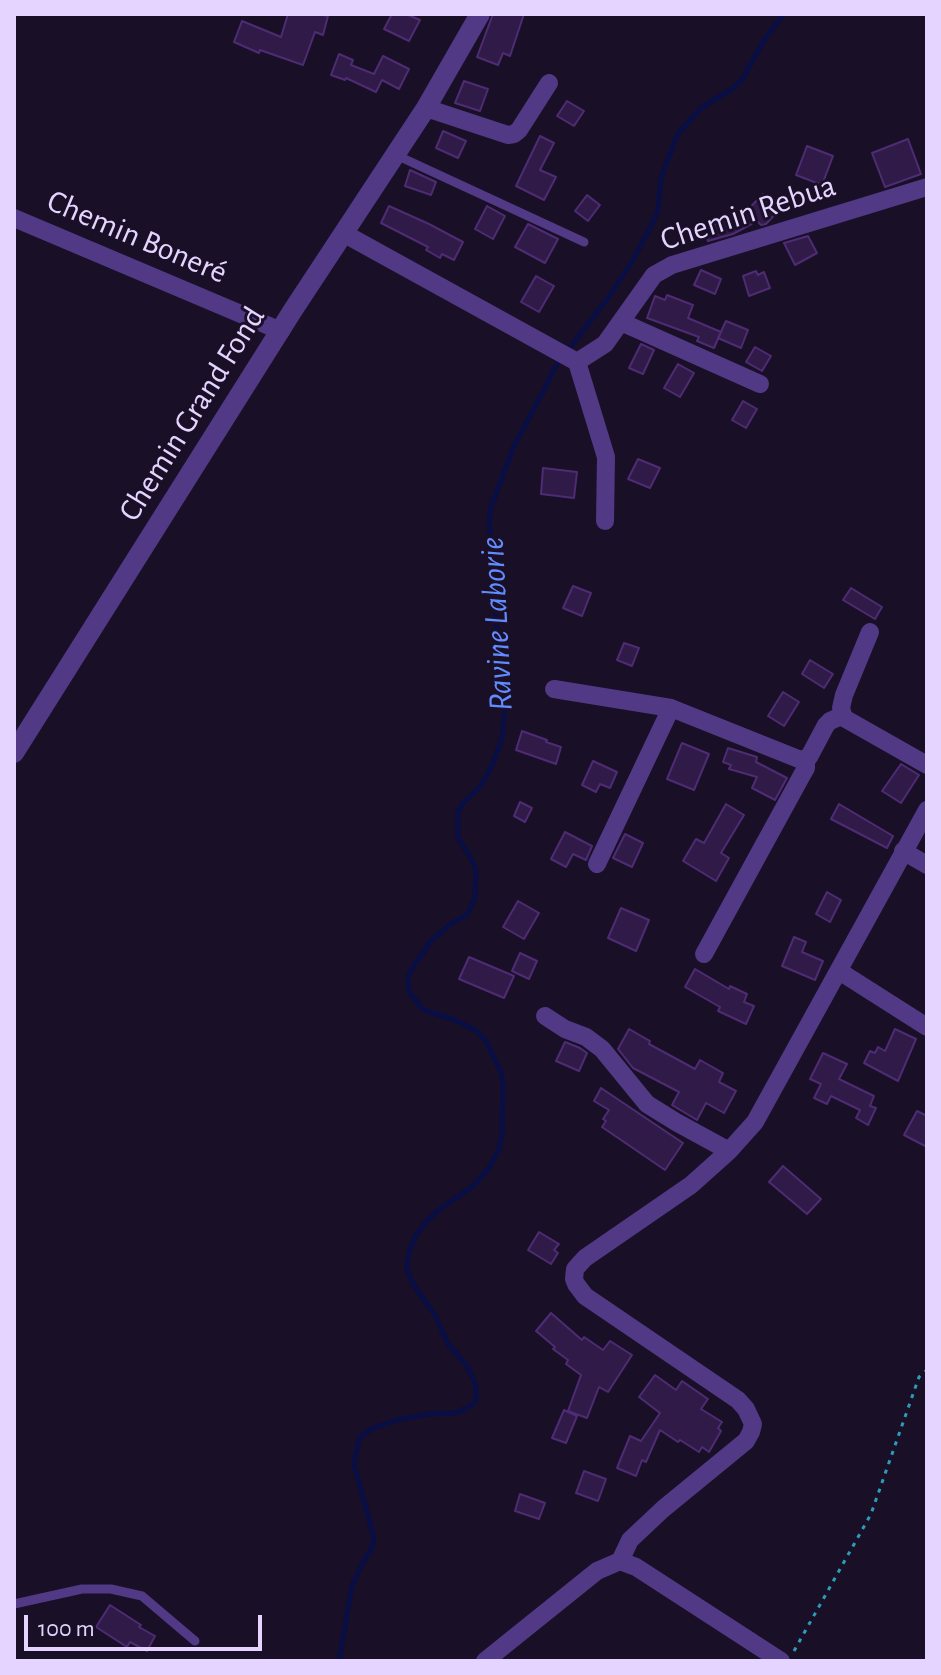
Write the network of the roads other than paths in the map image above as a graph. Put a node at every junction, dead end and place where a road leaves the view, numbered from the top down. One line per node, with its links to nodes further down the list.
1 (480, 14): 3 (street, Chemin Grand Fond)
2 (549, 83): 3 (street)
3 (426, 108): 4 (street, Chemin Grand Fond)
4 (396, 155): 7 (street, Chemin Grand Fond); 8 (lane)
5 (927, 187): 9 (street, Chemin Rebua)
6 (14, 218): 10 (street, Chemin Boneré)
7 (343, 233): 10 (street, Chemin Grand Fond); 11 (street)
8 (584, 242)
9 (621, 322): 11 (street, Chemin Rebua); 12 (street)
10 (281, 331): 18 (street, Chemin Grand Fond)
11 (573, 361): 13 (street)
12 (760, 384)
13 (605, 521)
14 (870, 632): 17 (street)
15 (554, 689): 16 (street)
16 (671, 708): 19 (street); 23 (street)
17 (844, 718): 19 (street); 20 (street)
18 (14, 753)
19 (806, 759): 25 (street)
20 (927, 765)
21 (927, 810): 22 (street)
22 (903, 851): 24 (street); 26 (street)
23 (597, 864)
24 (927, 865)
25 (704, 954)
26 (839, 971): 28 (street); 29 (street)
27 (545, 1016): 29 (street)
28 (927, 1027)
29 (729, 1151): 30 (street)
30 (620, 1561): 33 (street); 34 (street)
31 (14, 1604): 32 (lane)
32 (195, 1641)
33 (485, 1661)
34 (781, 1661)

